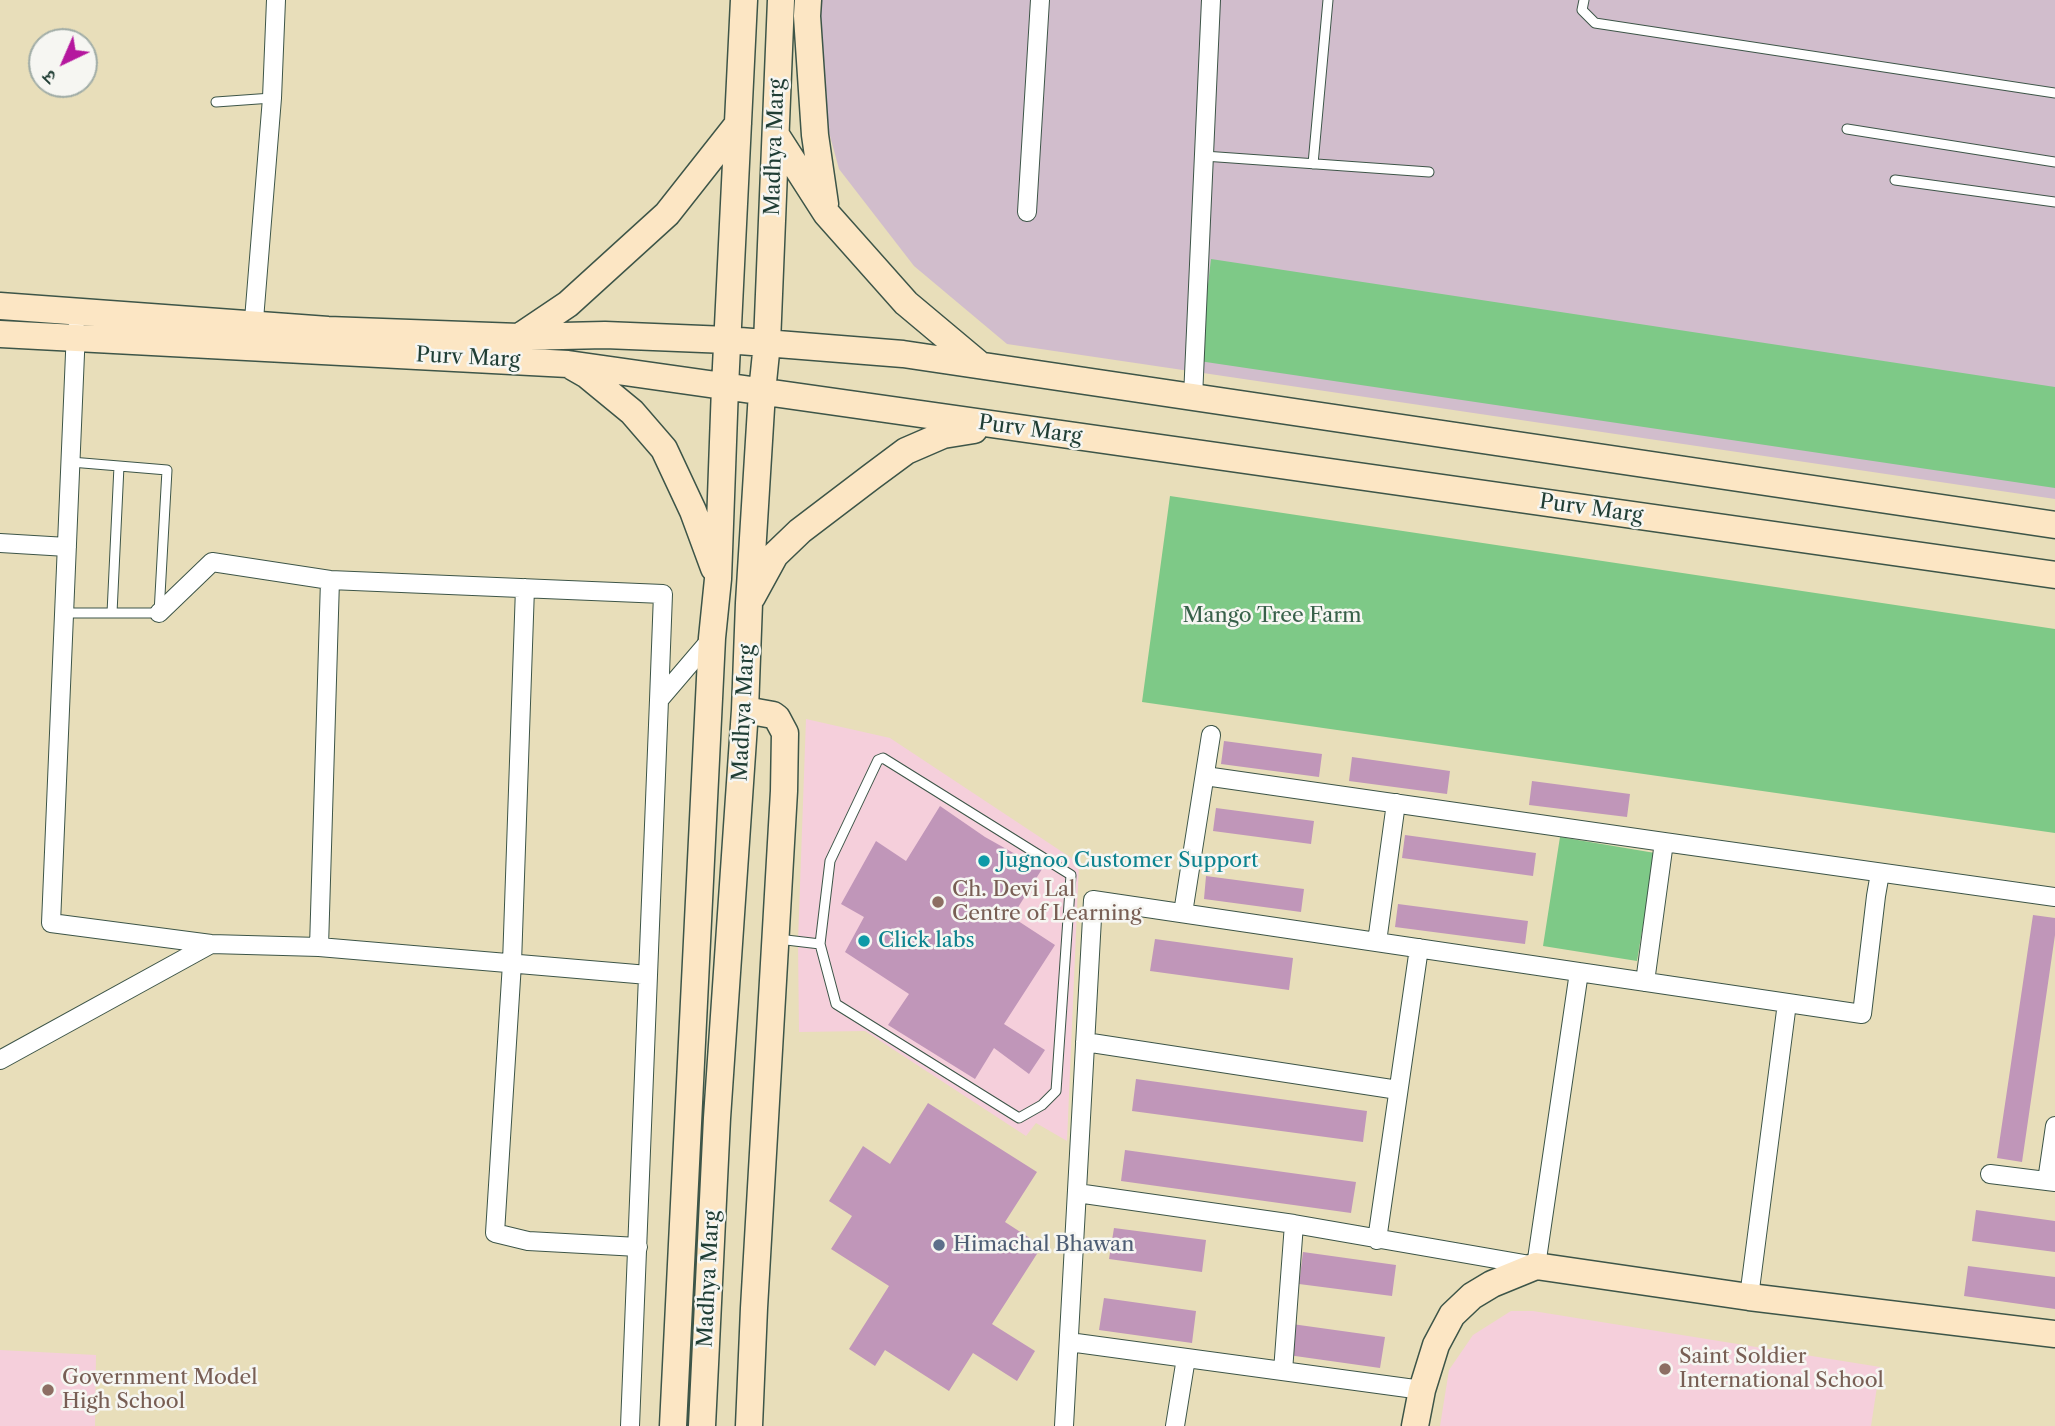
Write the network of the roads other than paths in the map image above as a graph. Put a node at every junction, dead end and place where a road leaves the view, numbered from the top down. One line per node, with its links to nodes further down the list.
1 (276, 0): 10 (street)
2 (744, 0): 12 (main road, Madhya Marg)
3 (781, 0): 14 (main road, Madhya Marg)
4 (808, 0): 21 (main road)
5 (1040, 0): 22 (street)
6 (1212, 0): 15 (street)
7 (1328, 0): 17 (lane)
8 (1584, 0): 9 (lane)
9 (2055, 93)
10 (272, 98): 11 (lane); 26 (street)
11 (216, 102)
12 (738, 124): 27 (main road); 29 (main road, Madhya Marg)
13 (1847, 129): 16 (lane)
14 (776, 135): 21 (main road); 30 (main road, Madhya Marg)
15 (1204, 156): 17 (lane); 35 (street)
16 (2055, 162)
17 (1313, 164): 18 (lane)
18 (1429, 172)
19 (1895, 180): 20 (lane)
20 (2055, 202)
21 (826, 212): 32 (main road)
22 (1027, 212)
23 (0, 306): 24 (main road, Purv Marg)
24 (77, 310): 26 (main road, Purv Marg); 28 (street)
25 (0, 334): 28 (main road, Purv Marg)
26 (253, 335): 27 (main road, Purv Marg); 28 (main road, Purv Marg); 31 (main road, Purv Marg)
27 (519, 337): 29 (main road, Purv Marg)
28 (76, 339): 37 (street)
29 (727, 340): 30 (main road, Purv Marg); 33 (main road, Madhya Marg)
30 (767, 343): 32 (main road, Purv Marg); 34 (main road, Madhya Marg)
31 (568, 364): 33 (main road, Purv Marg); 43 (main road)
32 (981, 365): 35 (main road, Purv Marg)
33 (725, 387): 34 (main road, Purv Marg); 43 (main road, Madhya Marg)
34 (762, 392): 36 (main road, Purv Marg); 46 (main road, Madhya Marg)
35 (1193, 397): 39 (main road, Purv Marg)
36 (1000, 425): 42 (main road, Purv Marg); 46 (main road)
37 (71, 463): 38 (lane); 41 (street)
38 (119, 466): 48 (lane); 49 (lane)
39 (2055, 525)
40 (0, 543): 41 (street)
41 (67, 547): 47 (street)
42 (2055, 575)
43 (718, 579): 50 (main road, Madhya Marg)
44 (330, 580): 45 (street); 49 (street); 64 (street)
45 (525, 588): 51 (street); 66 (street)
46 (749, 603): 52 (main road, Madhya Marg)
47 (64, 613): 48 (lane); 62 (street)
48 (112, 613): 49 (lane)
49 (159, 613)
50 (712, 638): 51 (street); 89 (main road, Madhya Marg)
51 (659, 700): 68 (street)
52 (745, 710): 60 (main road); 90 (main road, Madhya Marg)
53 (1211, 735): 54 (street)
54 (1205, 776): 55 (street); 59 (street)
55 (1396, 803): 56 (street); 61 (street)
56 (1664, 842): 57 (street); 69 (street)
57 (1880, 873): 58 (street); 70 (street)
58 (2055, 897)
59 (1183, 913): 61 (street); 71 (street)
60 (776, 938): 63 (lane); 91 (main road)
61 (1377, 942): 65 (street)
62 (211, 944): 64 (street); 72 (street)
63 (820, 944): 63 (lane)
64 (319, 947): 66 (street)
65 (1419, 948): 67 (street); 73 (street)
66 (512, 963): 68 (street); 80 (street)
67 (1579, 972): 69 (street); 81 (street)
68 (648, 975): 80 (street)
69 (1645, 982): 70 (street)
70 (1787, 1003): 82 (street)
71 (1085, 1042): 73 (street); 77 (street)
72 (0, 1060)
73 (1398, 1090): 79 (street)
74 (2055, 1126): 76 (street)
75 (1990, 1174): 76 (street)
76 (2051, 1182)
77 (1077, 1193): 78 (street); 84 (street)
78 (1294, 1224): 79 (street); 86 (street)
79 (1377, 1240): 81 (street)
80 (638, 1247): 88 (street)
81 (1536, 1266): 82 (main road); 87 (main road)
82 (1749, 1297): 83 (main road)
83 (2055, 1334)
84 (1069, 1342): 85 (street); 92 (street)
85 (1186, 1357): 86 (street); 93 (street)
86 (1283, 1371): 87 (street)
87 (1422, 1390): 94 (main road)
88 (630, 1426)
89 (673, 1426)
90 (702, 1426)
91 (749, 1426)
92 (1064, 1426)
93 (1175, 1426)
94 (1415, 1426)

